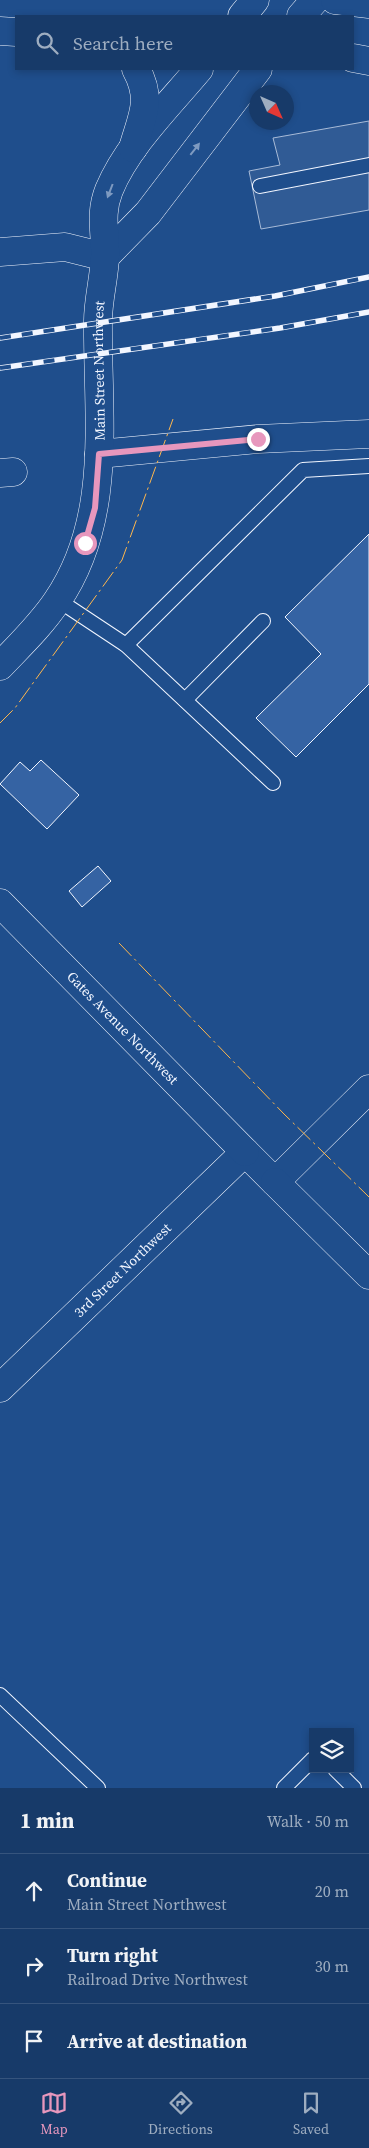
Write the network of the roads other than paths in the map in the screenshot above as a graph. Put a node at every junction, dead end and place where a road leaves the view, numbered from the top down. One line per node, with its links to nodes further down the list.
1 (255, 0): 5 (main road)
2 (315, 0): 6 (main road)
3 (335, 0): 4 (main road)
4 (369, 4)
5 (243, 15)
6 (302, 15)
7 (0, 31): 8 (main road)
8 (15, 32)
9 (354, 58): 10 (main road)
10 (369, 61)
11 (136, 70): 14 (main road)
12 (198, 70): 14 (main road, Main Street Northwest)
13 (257, 70): 18 (main road, one-way to 13)
14 (134, 148): 18 (main road, Main Street Northwest, one-way to 18)
15 (369, 165): 16 (lane)
16 (260, 186)
17 (0, 252): 18 (main road)
18 (105, 257): 20 (main road, Main Street Northwest)
19 (369, 434): 20 (main road)
20 (99, 454): 22 (main road, Main Street Northwest)
21 (369, 466): 24 (lane)
22 (58, 600): 24 (lane); 25 (main road, Main Street Northwest)
23 (263, 622): 26 (lane)
24 (126, 645): 26 (lane)
25 (0, 666)
26 (185, 700): 27 (lane)
27 (273, 783)
28 (0, 903): 30 (main road, Gates Avenue Northwest)
29 (369, 1089): 31 (main road)
30 (244, 1152): 31 (main road, Gates Avenue Northwest); 33 (main road, 3rd Street Northwest)
31 (276, 1182): 32 (main road)
32 (369, 1276)
33 (0, 1388)
34 (0, 1695): 37 (lane)
35 (309, 1763): 38 (lane)
36 (339, 1773): 39 (lane)
37 (98, 1788)
38 (284, 1788)
39 (354, 1788)

